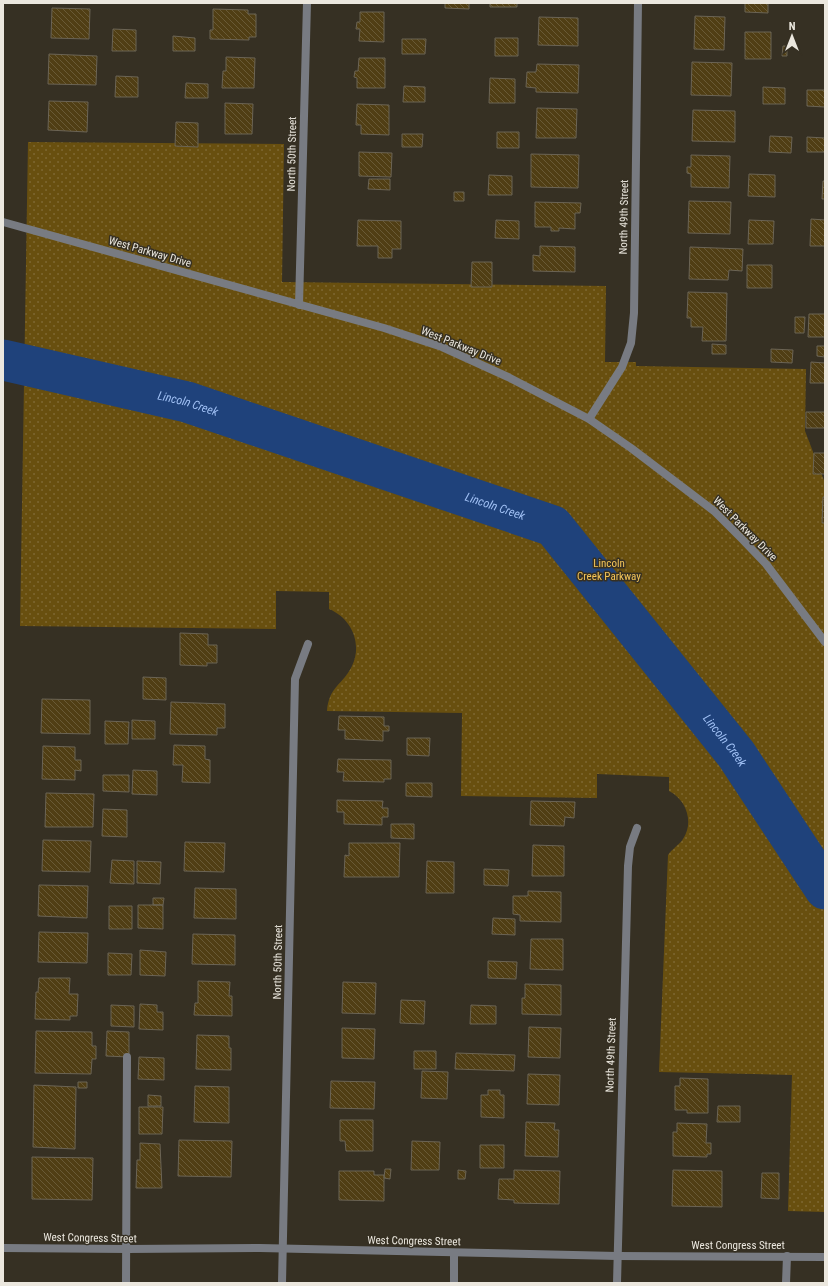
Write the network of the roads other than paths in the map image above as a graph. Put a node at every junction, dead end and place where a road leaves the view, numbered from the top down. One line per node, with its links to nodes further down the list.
1 (307, 3): 4 (street, North 50th Street)
2 (638, 3): 5 (street, North 49th Street)
3 (3, 222): 4 (street, West Parkway Drive)
4 (300, 305): 5 (street, West Parkway Drive)
5 (589, 419): 6 (street, West Parkway Drive)
6 (825, 642)
7 (308, 644): 12 (street, North 50th Street)
8 (637, 828): 14 (street, North 49th Street)
9 (127, 1057): 11 (street)
10 (3, 1248): 11 (street, West Congress Street)
11 (127, 1249): 12 (street, West Congress Street); 17 (street)
12 (283, 1249): 13 (street, West Congress Street); 18 (street, North 50th Street)
13 (454, 1253): 14 (street, West Congress Street); 19 (street)
14 (618, 1256): 15 (street, West Congress Street); 20 (street, North 49th Street)
15 (787, 1256): 16 (street, West Congress Street); 21 (street)
16 (825, 1257)
17 (126, 1283)
18 (282, 1283)
19 (454, 1283)
20 (617, 1283)
21 (786, 1283)

